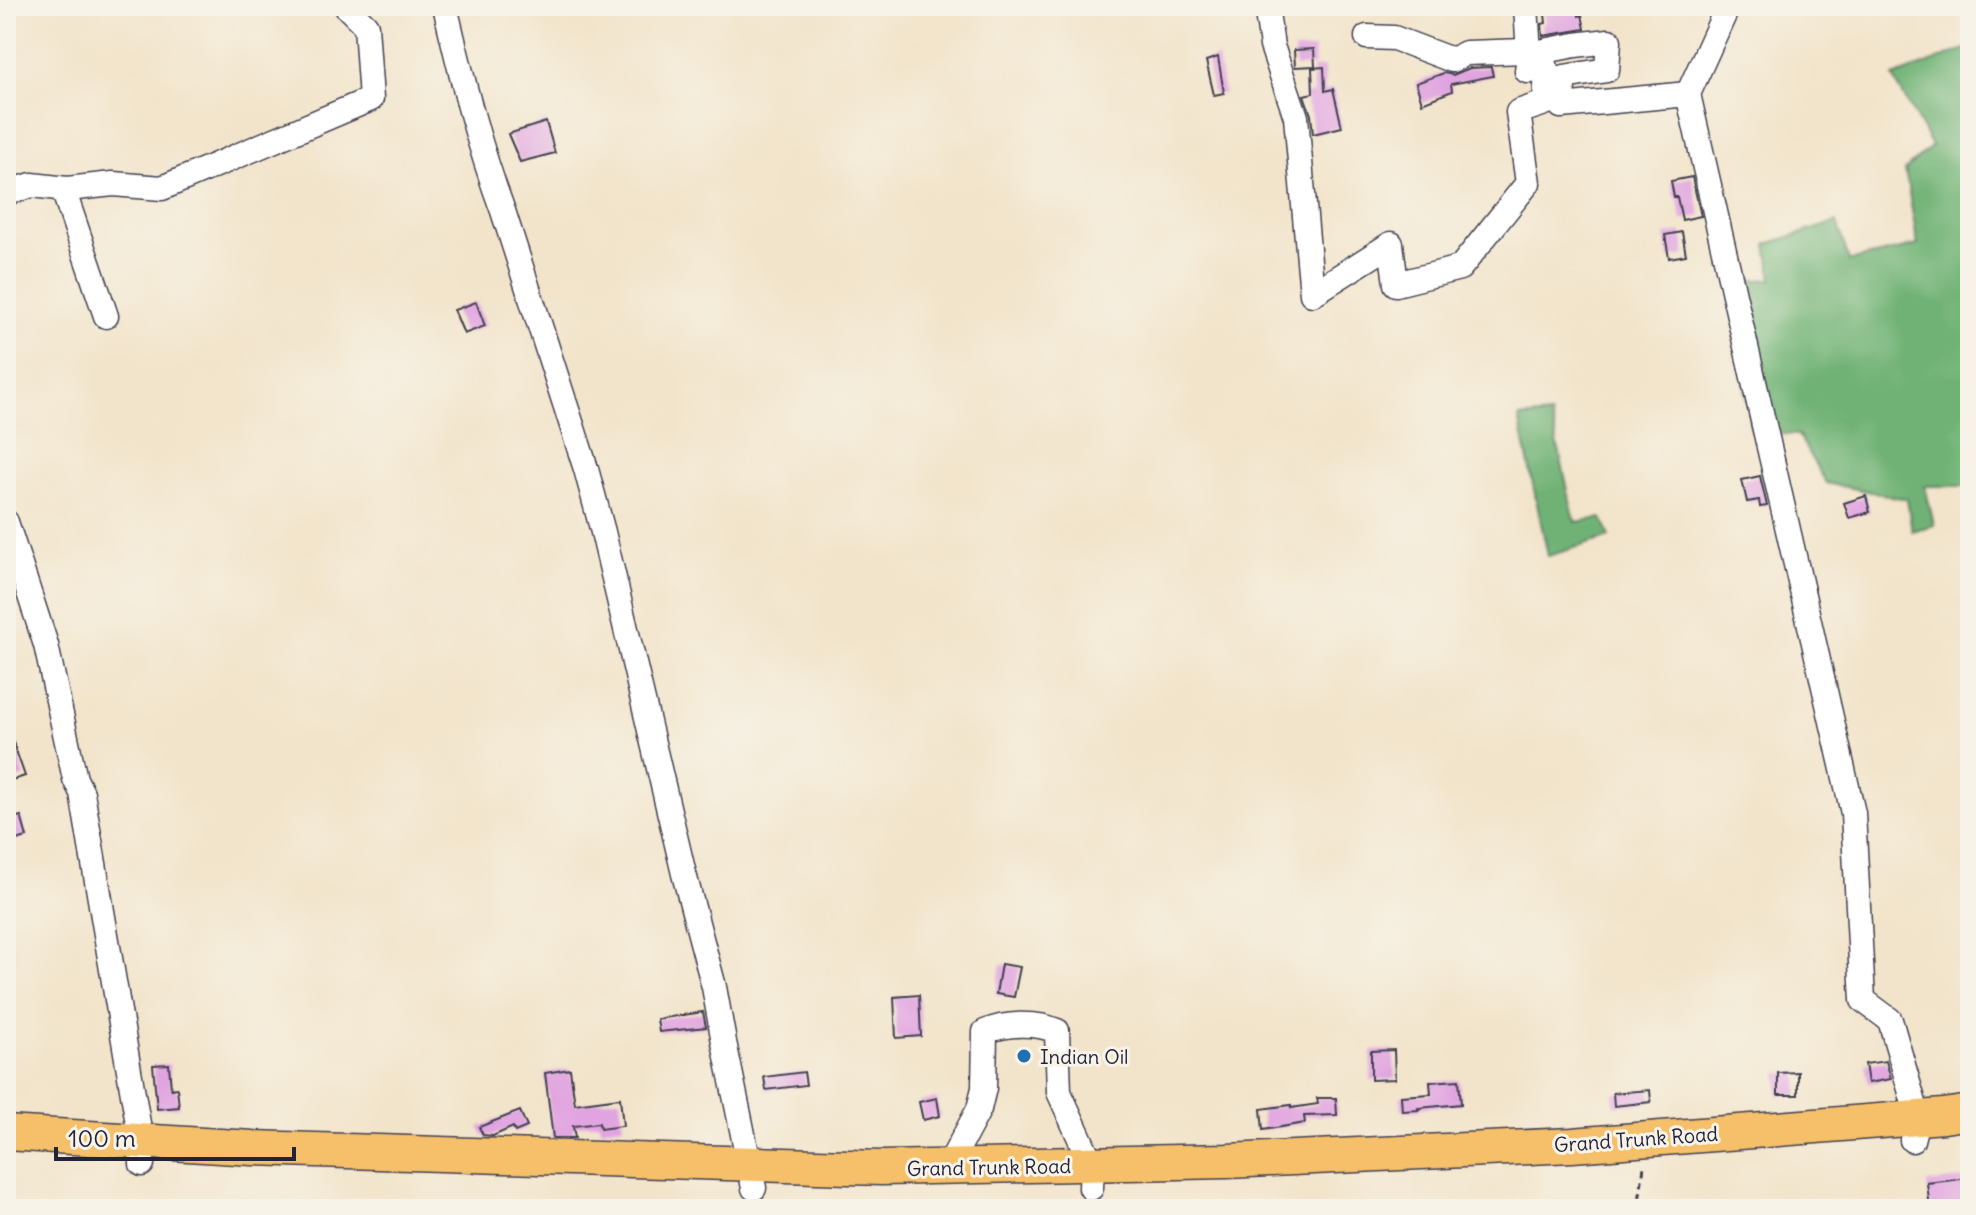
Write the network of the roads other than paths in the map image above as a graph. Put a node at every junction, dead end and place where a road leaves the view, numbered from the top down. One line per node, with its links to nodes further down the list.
1 (346, 6): 9 (street)
2 (445, 6): 20 (street)
3 (1266, 6): 7 (street)
4 (1526, 6): 7 (street)
5 (1728, 6): 8 (street)
6 (1367, 37): 7 (street)
7 (1529, 54): 8 (street)
8 (1688, 94): 14 (street)
9 (63, 189): 10 (street); 11 (street)
10 (6, 193)
11 (106, 316)
12 (6, 522): 17 (street)
13 (1970, 1112): 14 (highway, Grand Trunk Road)
14 (1915, 1128): 16 (highway, Grand Trunk Road); 21 (highway, Grand Trunk Road); 21 (highway, Grand Trunk Road)
15 (6, 1133): 17 (highway, Grand Trunk Road)
16 (1970, 1135)
17 (141, 1152): 18 (highway, Grand Trunk Road); 20 (highway, Grand Trunk Road)
18 (6, 1156)
19 (948, 1167): 20 (highway, Grand Trunk Road); 21 (highway, Grand Trunk Road); 21 (street)
20 (752, 1176): 21 (highway, Grand Trunk Road)
21 (1091, 1177)

